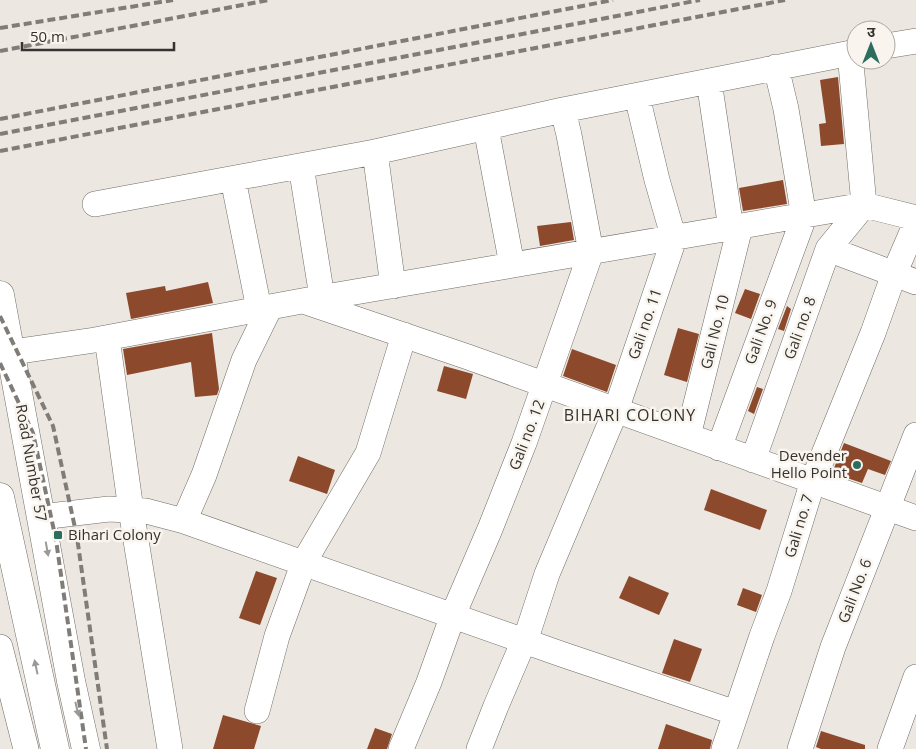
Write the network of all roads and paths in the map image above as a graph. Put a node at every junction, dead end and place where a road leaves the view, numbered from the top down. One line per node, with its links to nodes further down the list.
1 (916, 41): 2 (street)
2 (896, 44)
3 (846, 53): 4 (street)
4 (776, 67): 6 (street); 15 (street)
5 (854, 70): 14 (street)
6 (709, 81): 7 (street); 18 (street)
7 (637, 96): 8 (street); 19 (street)
8 (563, 110): 9 (street); 21 (street, Gali no. 12)
9 (486, 128): 10 (street); 22 (street)
10 (375, 152): 11 (street); 24 (street)
11 (301, 166): 12 (street); 26 (street)
12 (233, 179): 13 (street); 27 (street)
13 (95, 204)
14 (864, 206): 15 (street); 16 (street); 20 (street, Gali no. 8)
15 (804, 217): 18 (street); 35 (street, Gali No. 9)
16 (916, 218)
17 (916, 223): 23 (street, Gali no. 7)
18 (735, 228): 19 (street); 34 (street, Gali No. 10)
19 (674, 239): 21 (street); 32 (street, Gali no. 11)
20 (828, 249): 23 (street); 36 (street, Gali no. 8)
21 (591, 252): 22 (street); 31 (street, Gali no. 12)
22 (512, 265): 24 (street)
23 (905, 278): 37 (street, Gali no. 7)
24 (393, 286): 26 (street)
25 (0, 295): 30 (main road, Road Number 57)
26 (312, 299): 27 (street); 28 (street)
27 (264, 308): 29 (street); 43 (street)
28 (404, 335): 31 (street); 44 (street)
29 (107, 338): 30 (street); 40 (street)
30 (5, 354): 41 (main road, Road Number 57)
31 (545, 385): 32 (street); 45 (street, Gali no. 12)
32 (616, 410): 34 (street); 46 (street, Gali no. 11)
33 (916, 435): 39 (street, Gali No. 6)
34 (688, 436): 35 (street)
35 (720, 448): 36 (street)
36 (753, 460): 37 (street)
37 (813, 481): 39 (street); 50 (street, Gali no. 7)
38 (0, 497): 51 (main road, one-way to 38)
39 (887, 508): 42 (street); 60 (street, Gali No. 6)
40 (131, 510): 41 (street); 43 (street); 56 (street)
41 (41, 517): 55 (main road, Road Number 57, one-way to 55)
42 (916, 518)
43 (184, 521): 44 (street)
44 (304, 562): 45 (street); 49 (street)
45 (453, 615): 46 (street); 57 (street, Gali no. 12)
46 (523, 640): 50 (street); 58 (street, Gali no. 11)
47 (0, 647): 52 (street)
48 (916, 677): 61 (street)
49 (257, 711)
50 (736, 713): 59 (street, Gali no. 7)
51 (48, 720): 52 (street); 54 (main road)
52 (10, 726): 53 (street)
53 (26, 749)
54 (55, 749)
55 (86, 749)
56 (170, 749)
57 (401, 749)
58 (480, 749)
59 (724, 749)
60 (800, 749)
61 (890, 749)

